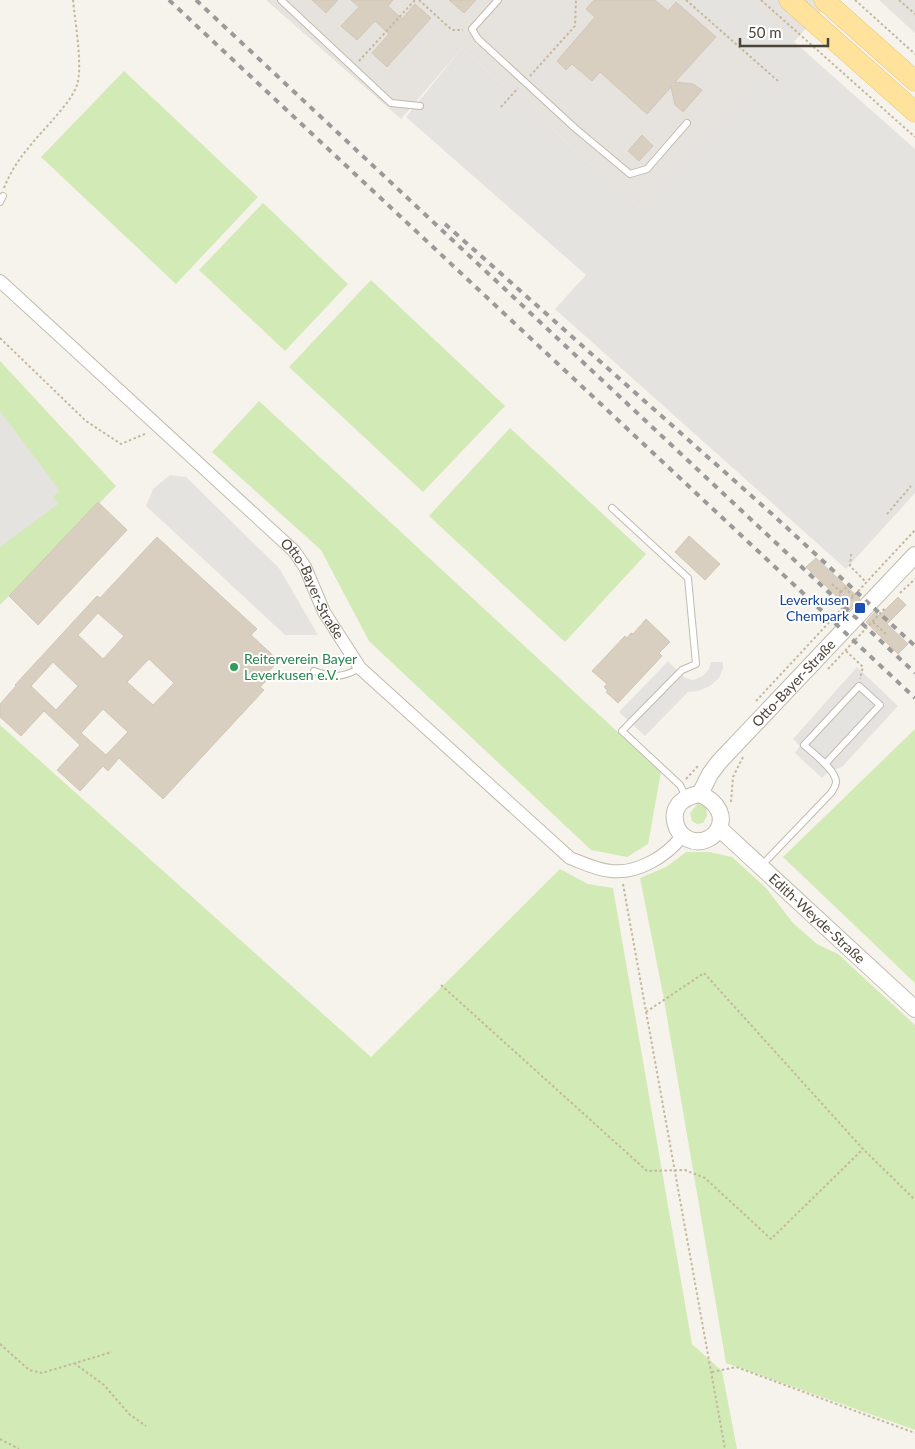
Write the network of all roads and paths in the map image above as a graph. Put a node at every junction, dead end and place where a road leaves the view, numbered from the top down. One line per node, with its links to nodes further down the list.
1 (74, 0): 25 (path)
2 (281, 0): 16 (lane)
3 (415, 0): 16 (path)
4 (419, 0): 14 (path)
5 (498, 0): 14 (lane)
6 (576, 0): 17 (path)
7 (686, 0): 18 (path)
8 (761, 0): 24 (path)
9 (789, 0): 22 (main road)
10 (824, 0): 19 (main road)
11 (855, 0): 15 (path)
12 (899, 0): 13 (path)
13 (915, 14)
14 (472, 29): 17 (lane)
15 (915, 54)
16 (353, 68): 20 (lane)
17 (525, 81): 21 (path); 23 (lane)
18 (778, 81)
19 (915, 81)
20 (420, 106)
21 (501, 107)
22 (915, 112)
23 (687, 124)
24 (915, 137)
25 (2, 199)
26 (0, 281): 28 (street, Otto-Bayer-Straße)
27 (0, 338): 28 (path)
28 (158, 425): 47 (street, Otto-Bayer-Straße)
29 (911, 486): 31 (path)
30 (612, 508): 53 (lane)
31 (887, 514)
32 (915, 530): 36 (path)
33 (851, 554): 36 (path)
34 (915, 555): 53 (street, Otto-Bayer-Straße)
35 (915, 579): 40 (path)
36 (866, 582): 39 (path)
37 (832, 584): 38 (path)
38 (841, 592): 39 (path); 42 (path)
39 (853, 596): 42 (path)
40 (896, 596)
41 (890, 602): 43 (path)
42 (847, 603): 44 (path)
43 (873, 622): 45 (path); 46 (path)
44 (827, 625)
45 (886, 634)
46 (846, 651): 48 (path); 50 (path)
47 (360, 668): 49 (lane); 56 (street, Otto-Bayer-Straße)
48 (826, 670)
49 (314, 671)
50 (859, 686): 52 (lane); 52 (lane)
51 (744, 756): 54 (path)
52 (825, 764): 57 (lane)
53 (694, 796): 55 (street); 56 (street)
54 (731, 808)
55 (720, 829): 56 (street); 57 (street, Edith-Weyde-Straße)
56 (682, 836)
57 (761, 866): 60 (street, Edith-Weyde-Straße)
58 (622, 877): 61 (path)
59 (441, 985): 63 (path)
60 (915, 1009)
61 (646, 1012): 62 (path); 63 (path)
62 (863, 1149): 63 (path); 64 (path)
63 (675, 1170): 68 (path)
64 (915, 1200)
65 (0, 1344): 67 (path)
66 (112, 1352): 67 (path)
67 (74, 1363): 69 (path)
68 (712, 1372): 70 (path); 73 (path)
69 (146, 1426)
70 (915, 1433)
71 (0, 1439): 72 (path)
72 (19, 1449)
73 (725, 1449)

